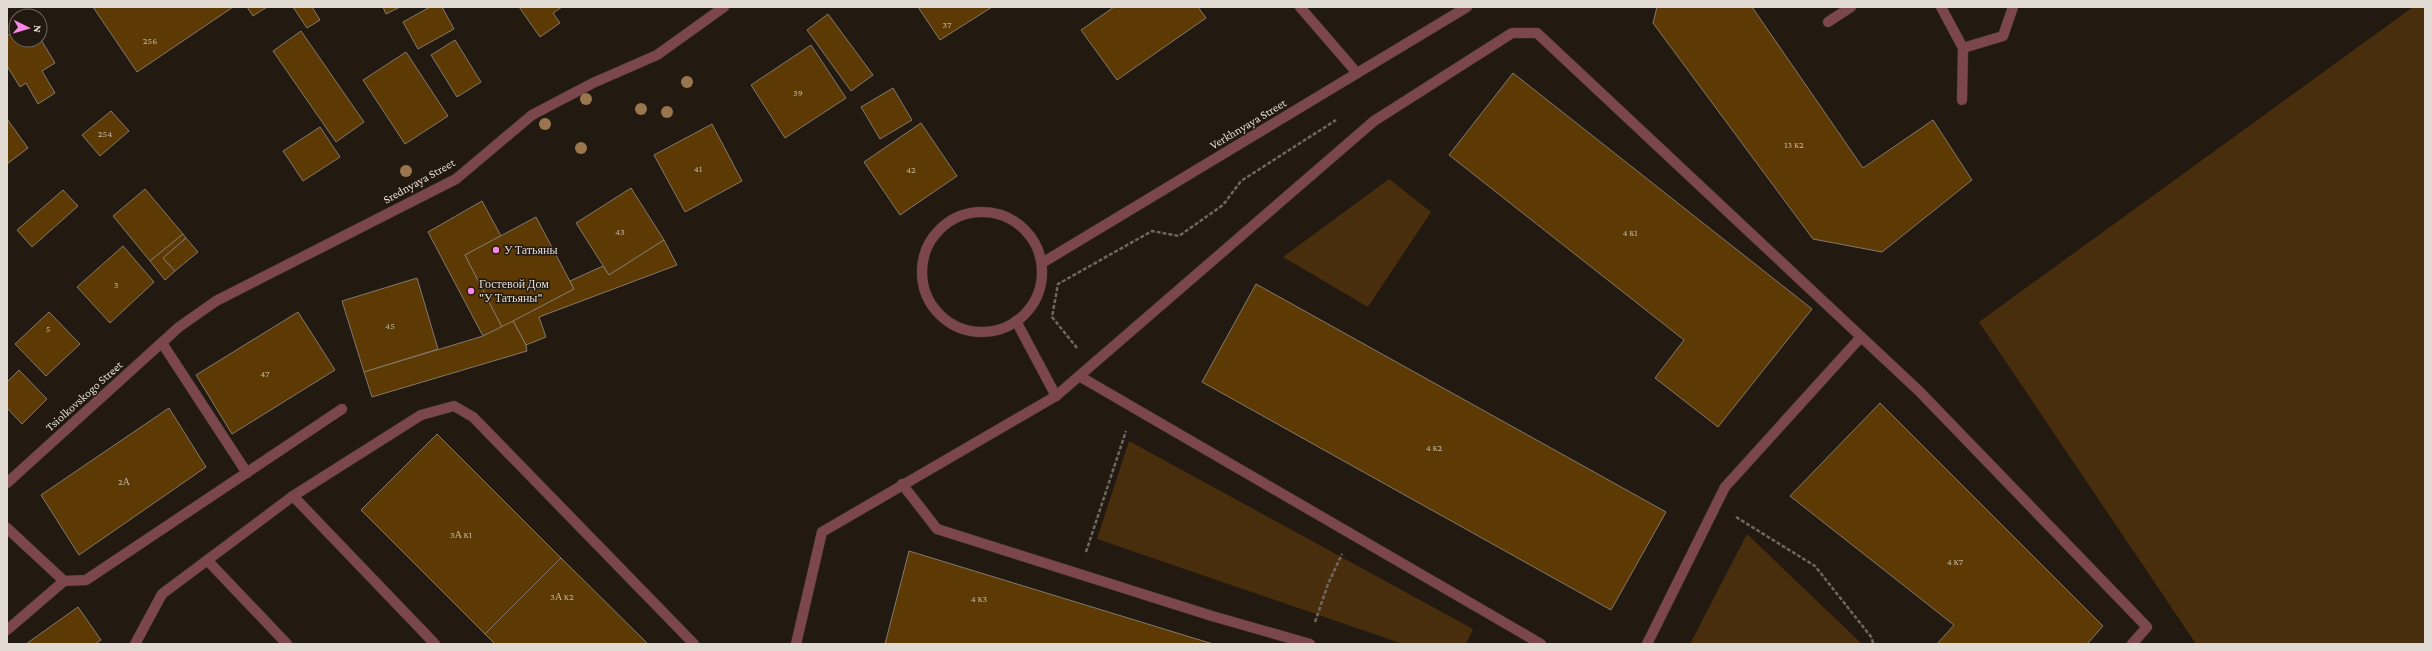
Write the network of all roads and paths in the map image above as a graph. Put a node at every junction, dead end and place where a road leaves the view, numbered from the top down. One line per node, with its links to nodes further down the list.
1 (724, 7): 14 (street, Srednyaya Street)
2 (1300, 7): 9 (street)
3 (1467, 7): 9 (street, Verkhnyaya Street)
4 (1851, 7): 7 (street)
5 (1941, 7): 8 (street)
6 (2013, 7): 8 (street)
7 (1828, 22)
8 (1963, 48): 10 (street)
9 (1357, 73): 12 (street, Verkhnyaya Street)
10 (1962, 100)
11 (1342, 117): 17 (path)
12 (1042, 262): 13 (street); 13 (street)
13 (1016, 321): 19 (street)
14 (179, 328): 16 (street, Tsiolkovskogo Street)
15 (1861, 337): 17 (street); 26 (street); 42 (street)
16 (162, 343): 22 (street); 23 (street, Tsiolkovskogo Street)
17 (1092, 365): 18 (street)
18 (1079, 376): 19 (street); 20 (street)
19 (1056, 396): 24 (street)
20 (1134, 408): 28 (street); 30 (path)
21 (342, 409): 22 (street)
22 (247, 473): 31 (street)
23 (7, 483)
24 (902, 484): 30 (street); 37 (street)
25 (293, 496): 29 (street); 35 (street); 36 (street)
26 (1716, 504): 40 (street); 41 (path)
27 (7, 528): 31 (street)
28 (1351, 534): 38 (path); 39 (street)
29 (208, 561): 33 (street); 34 (street)
30 (1079, 574): 38 (street)
31 (64, 581): 32 (street)
32 (7, 630)
33 (135, 644)
34 (287, 644)
35 (435, 644)
36 (694, 644)
37 (796, 644)
38 (1309, 644)
39 (1541, 644)
40 (1646, 644)
41 (1872, 644)
42 (2132, 644)

